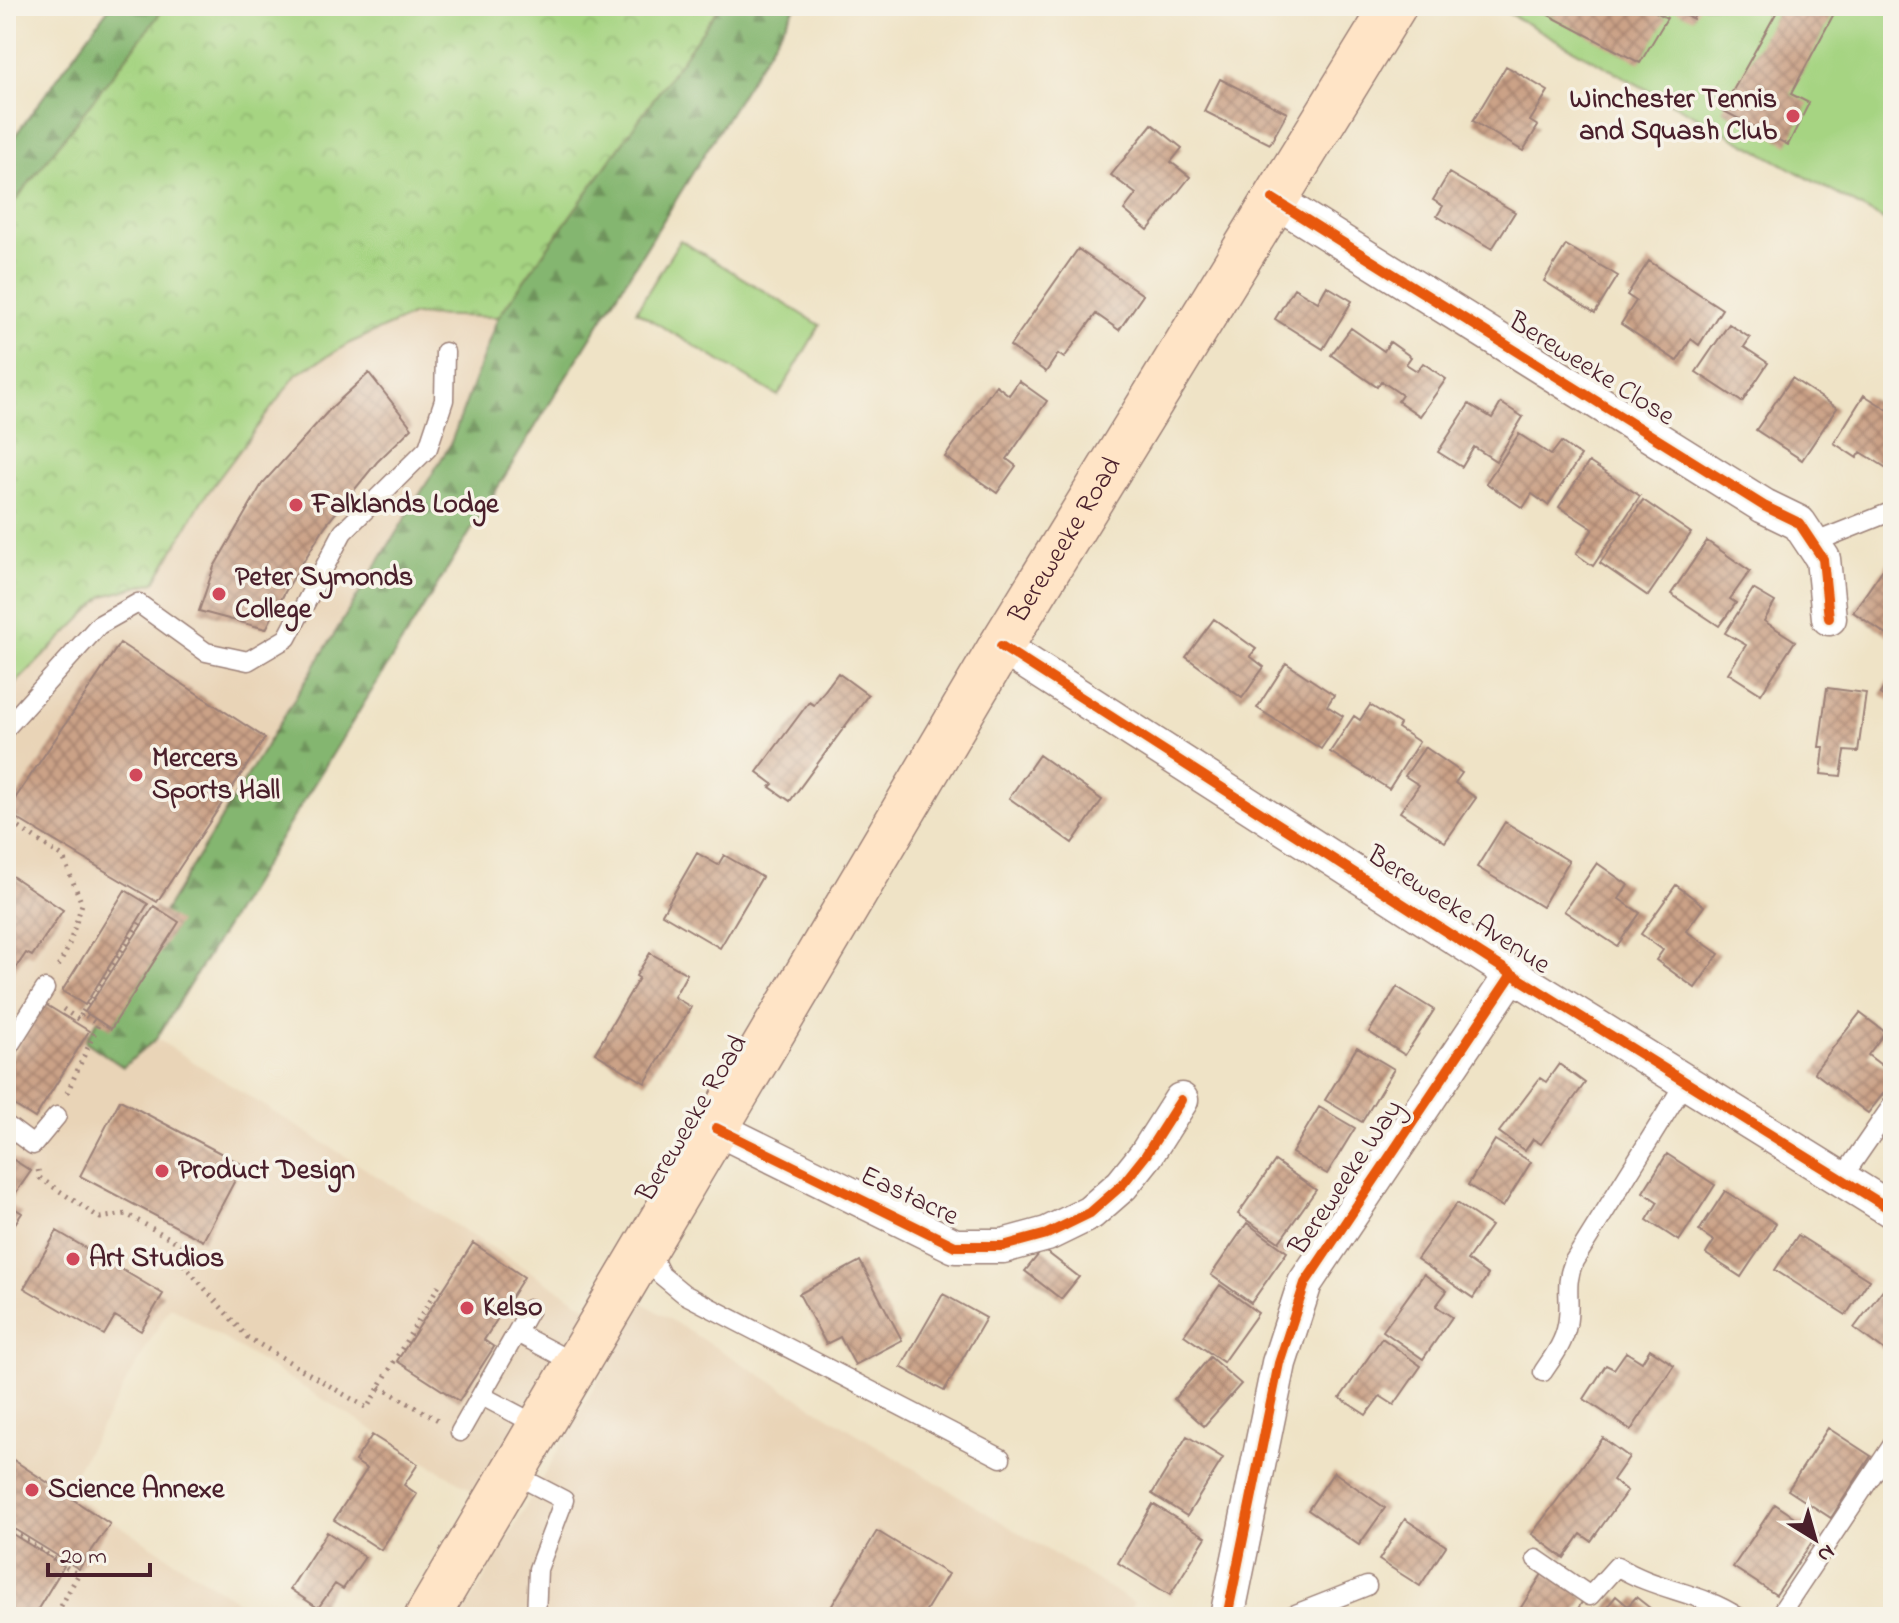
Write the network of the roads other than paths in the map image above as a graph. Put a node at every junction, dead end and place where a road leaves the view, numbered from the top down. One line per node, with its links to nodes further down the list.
1 (1394, 6): 2 (main road, Bereweeke Road)
2 (1273, 199): 5 (street, Bereweeke Close); 7 (main road, Bereweeke Road)
3 (445, 352): 8 (lane)
4 (1893, 511): 5 (lane)
5 (1813, 543): 6 (street, Bereweeke Close)
6 (1829, 618)
7 (1001, 646): 9 (street, Bereweeke Avenue); 17 (main road, Bereweeke Road)
8 (6, 728)
9 (1512, 974): 12 (street, Bereweeke Avenue); 35 (street, Bereweeke Way)
10 (45, 989): 11 (lane)
11 (6, 1051)
12 (1686, 1081): 18 (street, Bereweeke Avenue); 24 (lane)
13 (1181, 1100): 17 (street, Eastacre)
14 (1893, 1104): 18 (lane)
15 (57, 1116): 16 (lane)
16 (6, 1125)
17 (716, 1128): 20 (main road, Bereweeke Road)
18 (1842, 1178): 19 (street, Bereweeke Avenue)
19 (1893, 1211)
20 (647, 1245): 23 (main road, Bereweeke Road); 29 (lane)
21 (530, 1309): 22 (lane)
22 (517, 1333): 23 (lane); 25 (lane)
23 (576, 1364): 26 (main road, Bereweeke Road)
24 (1543, 1372)
25 (482, 1396): 26 (lane); 27 (lane)
26 (539, 1426): 30 (main road, Bereweeke Road)
27 (460, 1432)
28 (1893, 1444): 38 (lane)
29 (1001, 1458)
30 (512, 1473): 33 (main road, Bereweeke Road); 34 (lane)
31 (1536, 1559): 37 (lane)
32 (1367, 1586): 36 (lane)
33 (427, 1617)
34 (536, 1617)
35 (1230, 1617)
36 (1288, 1617)
37 (1738, 1617)
38 (1778, 1617)

